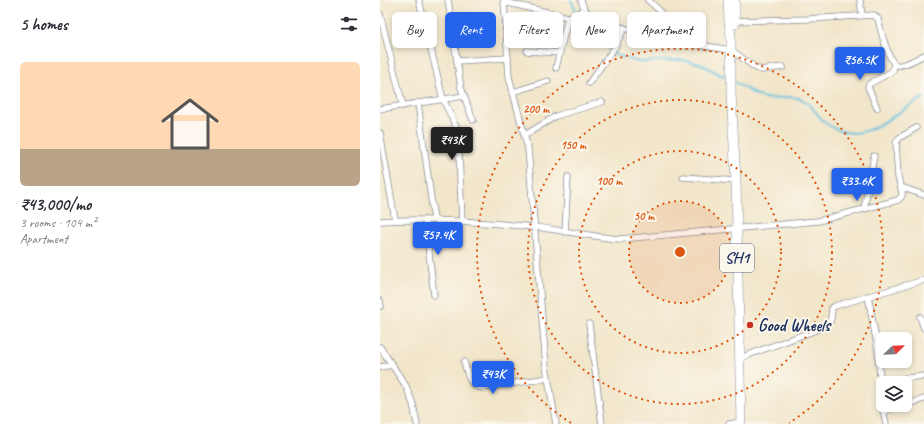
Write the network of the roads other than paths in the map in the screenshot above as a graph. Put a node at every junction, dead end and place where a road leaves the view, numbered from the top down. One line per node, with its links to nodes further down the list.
1 (419, 0): 29 (street)
2 (448, 0): 21 (street)
3 (581, 0): 9 (street)
4 (648, 0): 10 (street)
5 (728, 0): 14 (main road)
6 (735, 0): 14 (main road)
7 (860, 0): 12 (street)
8 (504, 1): 13 (street); 20 (street)
9 (582, 10): 13 (street); 15 (street)
10 (660, 12)
11 (380, 14): 32 (street)
12 (862, 15): 14 (street); 22 (street)
13 (570, 17): 18 (street)
14 (732, 21): 16 (main road)
15 (624, 28): 16 (street); 26 (street)
16 (731, 50): 23 (street); 42 (main road, SH1)
17 (528, 51): 18 (street)
18 (560, 53): 24 (street)
19 (924, 55): 22 (street)
20 (508, 58): 21 (street); 27 (street)
21 (458, 61): 28 (street)
22 (894, 64): 33 (street)
23 (783, 67)
24 (556, 68)
25 (548, 81): 27 (street)
26 (589, 82)
27 (513, 92): 38 (street)
28 (464, 96): 29 (street); 35 (street)
29 (443, 99): 31 (street); 50 (street)
30 (602, 102): 38 (street)
31 (418, 103): 32 (street); 48 (street)
32 (403, 106): 34 (street)
33 (877, 108)
34 (380, 109)
35 (473, 120)
36 (916, 128): 43 (street)
37 (380, 133): 46 (street)
38 (524, 135): 51 (street)
39 (874, 156): 45 (street)
40 (568, 177): 53 (street)
41 (683, 177): 42 (street)
42 (736, 181): 52 (main road, SH1)
43 (900, 187): 44 (street); 45 (street)
44 (924, 195)
45 (864, 209): 52 (street)
46 (395, 220): 47 (street); 49 (street)
47 (425, 220): 48 (street); 55 (street)
48 (434, 220): 50 (street)
49 (380, 221)
50 (462, 222): 51 (street)
51 (534, 227): 53 (street); 68 (street)
52 (737, 228): 53 (street); 61 (main road, SH1)
53 (565, 232)
54 (924, 280): 56 (street)
55 (434, 295)
56 (868, 296): 61 (street); 65 (street)
57 (920, 317): 59 (street)
58 (589, 324): 75 (street)
59 (924, 328)
60 (380, 347): 63 (street)
61 (740, 358): 72 (main road, SH1)
62 (464, 362): 68 (street)
63 (393, 365): 64 (street); 73 (street)
64 (380, 367)
65 (881, 376)
66 (924, 376): 67 (street)
67 (912, 377)
68 (548, 378): 74 (street)
69 (924, 399): 70 (street)
70 (912, 403)
71 (883, 412): 77 (street)
72 (741, 423): 76 (street)
73 (417, 424)
74 (556, 424)
75 (602, 424)
76 (729, 424)
77 (886, 424)

